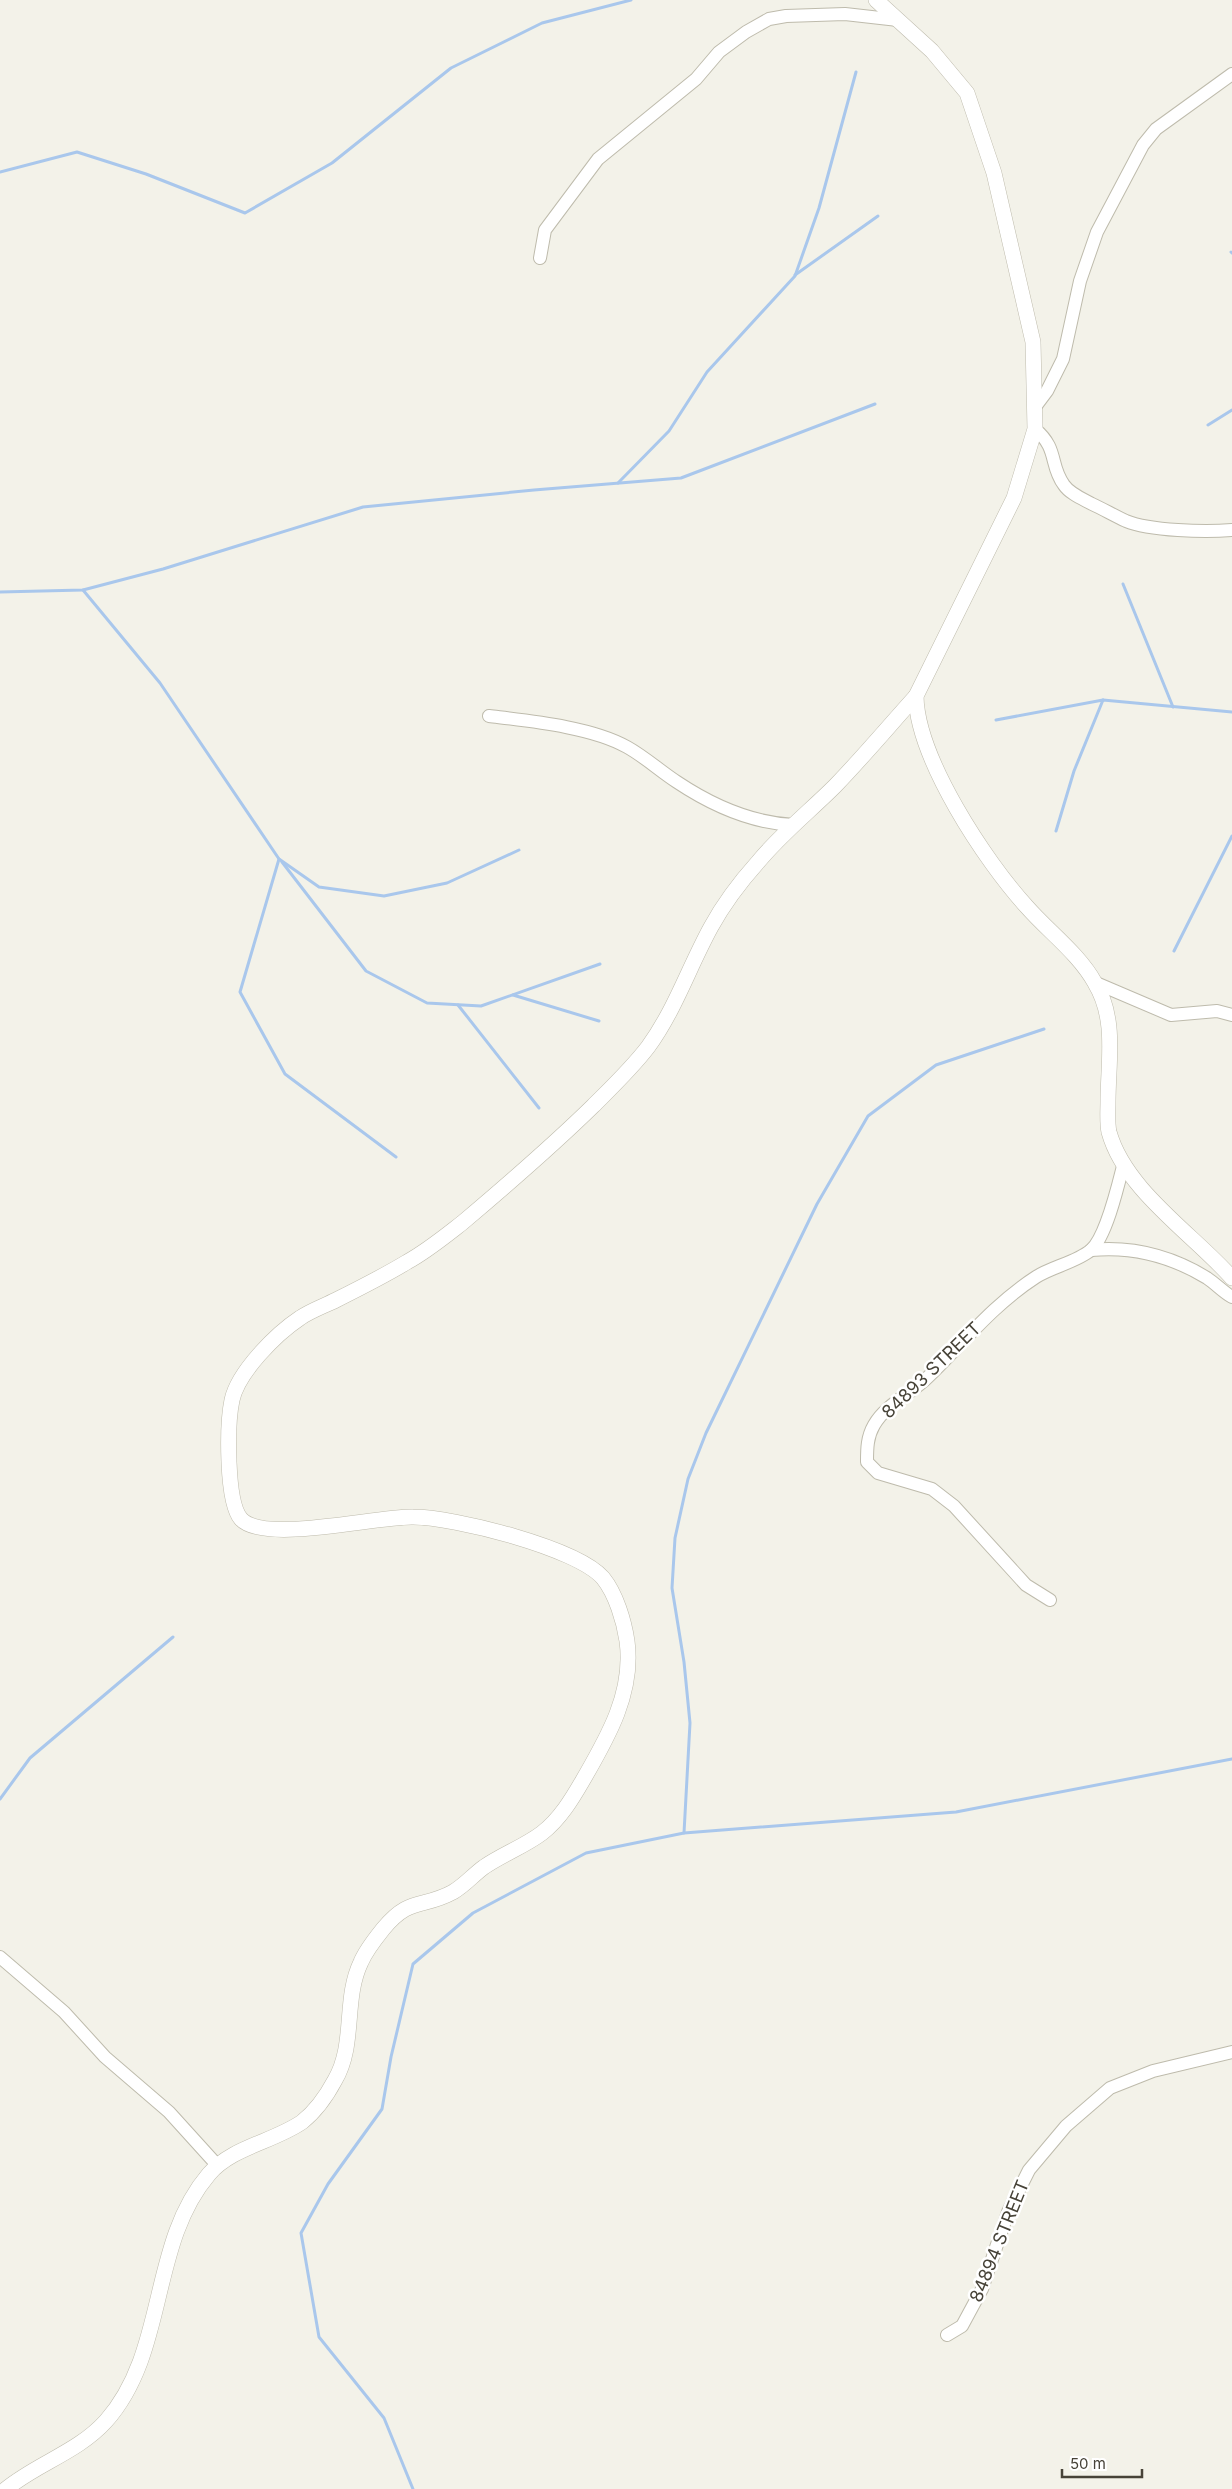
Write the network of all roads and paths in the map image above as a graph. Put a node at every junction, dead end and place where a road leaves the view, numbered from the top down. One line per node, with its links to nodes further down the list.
1 (876, 0): 2 (street)
2 (898, 20): 4 (street); 5 (street)
3 (1232, 74): 5 (street)
4 (540, 258)
5 (1035, 407): 6 (street)
6 (1035, 430): 7 (street); 8 (street)
7 (1232, 530)
8 (916, 696): 10 (street); 11 (street)
9 (489, 716): 10 (street)
10 (794, 826): 20 (street)
11 (1096, 983): 12 (street); 13 (street)
12 (1232, 1015)
13 (1123, 1166): 14 (street); 15 (street)
14 (1091, 1250): 16 (street, 84893 STREET); 17 (street, 84893 STREET)
15 (1232, 1278)
16 (1232, 1297)
17 (1050, 1600)
18 (0, 1957): 20 (street)
19 (1232, 2052): 21 (street, 84894 STREET)
20 (217, 2164): 22 (street)
21 (947, 2335)
22 (6, 2489)

